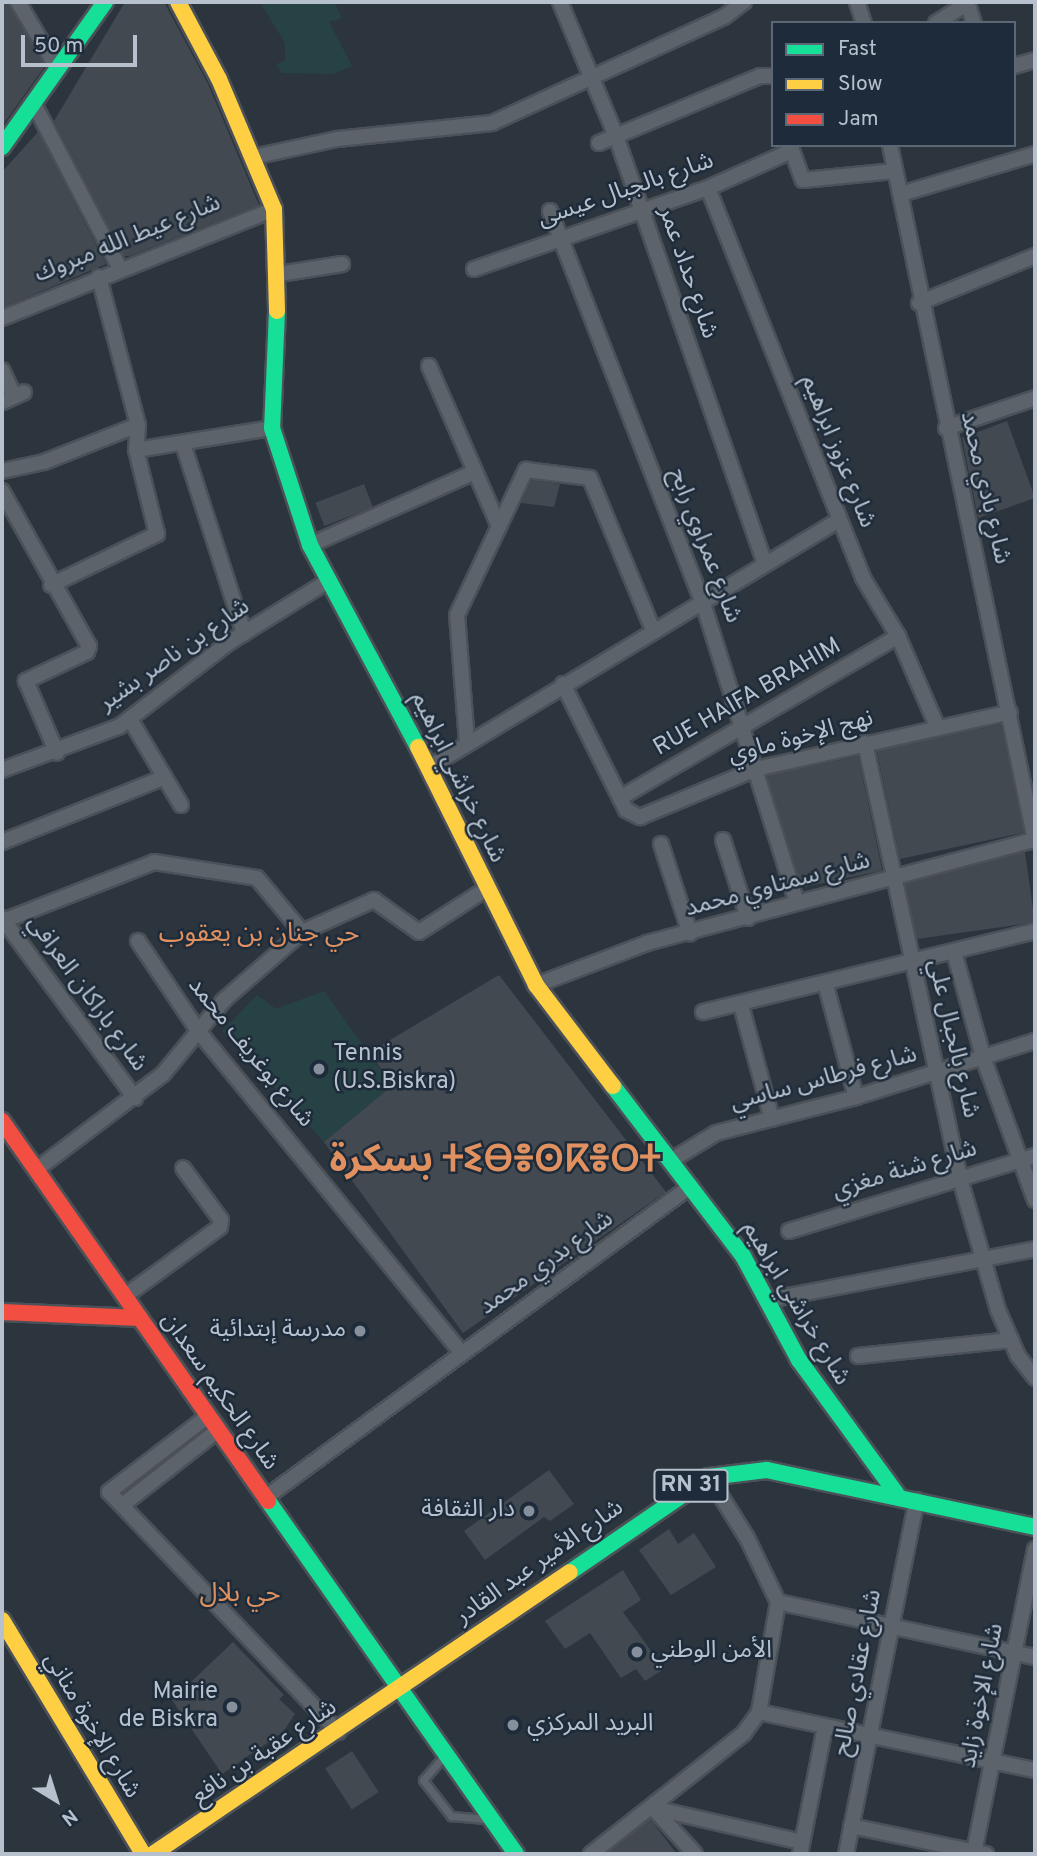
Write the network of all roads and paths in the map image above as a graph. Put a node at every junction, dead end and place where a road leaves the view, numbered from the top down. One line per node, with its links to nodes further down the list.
1 (18, 2): 13 (street)
2 (105, 2): 13 (street)
3 (178, 2): 23 (street, شارع خراشي ابراهيم)
4 (560, 2): 14 (street, شارع حداد عمر)
5 (744, 2): 14 (street)
6 (857, 2): 8 (street)
7 (967, 3): 9 (street); 10 (street)
8 (863, 21)
9 (939, 21)
10 (973, 21)
11 (1035, 60): 12 (street)
12 (1016, 65)
13 (57, 68): 16 (street)
14 (593, 74): 17 (street, شارع حداد عمر); 23 (street)
15 (771, 76): 17 (street)
16 (35, 106): 19 (street); 33 (street)
17 (616, 136): 18 (street); 28 (street, شارع حداد عمر)
18 (599, 143)
19 (2, 147)
20 (890, 147): 24 (street, شارع بادي محمد)
21 (791, 148): 24 (street); 25 (street, شارع بالجبال عيسى)
22 (1035, 154): 26 (street)
23 (253, 157): 27 (street, شارع خراشي ابراهيم)
24 (895, 171): 26 (street, شارع بادي محمد)
25 (708, 188): 28 (street, شارع بالجبال عيسى); 51 (street, شارع عزوز ابراهيم)
26 (901, 194): 37 (street, شارع بادي محمد)
27 (274, 209): 33 (street, شارع عيط الله مبروك); 35 (street, شارع خراشي ابراهيم)
28 (641, 209): 30 (street, شارع بالجبال عيسى); 54 (street, شارع حداد عمر)
29 (550, 211): 30 (street, شارع عمراوي رابح)
30 (561, 238): 34 (street, شارع بالجبال عيسى); 57 (street, شارع عمراوي رابح)
31 (1035, 256): 37 (street)
32 (342, 264): 35 (street)
33 (119, 267): 36 (street, شارع عيط الله مبروك)
34 (474, 268)
35 (279, 274): 44 (street, شارع خراشي ابراهيم)
36 (99, 277): 38 (street, شارع عيط الله مبروك); 43 (street)
37 (919, 303): 45 (street, شارع بادي محمد)
38 (2, 318)
39 (429, 366): 49 (street)
40 (2, 370): 41 (street)
41 (13, 397)
42 (1035, 398): 45 (street)
43 (138, 425): 47 (street); 48 (street)
44 (272, 428): 46 (street); 53 (street, شارع خراشي ابراهيم)
45 (946, 428): 62 (street, شارع بادي محمد)
46 (183, 444): 47 (street); 59 (street)
47 (136, 450): 56 (street)
48 (2, 471)
49 (475, 472): 52 (street); 53 (street)
50 (2, 491): 56 (street)
51 (839, 520): 54 (street); 60 (street, شارع عزوز ابراهيم)
52 (499, 526): 58 (street); 66 (street)
53 (310, 545): 55 (street, شارع خراشي ابراهيم)
54 (764, 562): 57 (street)
55 (328, 581): 59 (street, شارع بن ناصر بشير); 70 (street, شارع خراشي ابراهيم)
56 (51, 585): 68 (street)
57 (703, 603): 58 (street); 65 (street, شارع عمراوي رابح)
58 (653, 630): 61 (street)
59 (244, 633): 63 (street, شارع بن ناصر بشير)
60 (898, 636): 64 (street, شارع عزوز ابراهيم); 65 (street, RUE HAIFA BRAHIM)
61 (563, 684): 66 (street); 75 (street, نهج الإخوة ماوي)
62 (1010, 712): 64 (street, نهج الإخوة ماوي); 73 (street, شارع بادي محمد)
63 (130, 719): 68 (street, شارع بن ناصر بشير); 74 (street)
64 (937, 726): 67 (street, نهج الإخوة ماوي)
65 (744, 729): 71 (street, شارع عمراوي رابح); 75 (street, RUE HAIFA BRAHIM)
66 (467, 742): 70 (street)
67 (865, 743): 71 (street, نهج الإخوة ماوي); 81 (street, شارع بالجبال علي)
68 (57, 752): 72 (street, شارع بن ناصر بشير)
69 (1035, 765): 73 (street)
70 (428, 768): 82 (street, شارع خراشي ابراهيم)
71 (756, 769): 75 (street, نهج الإخوة ماوي); 83 (street, شارع عمراوي رابح)
72 (2, 770)
73 (1021, 775): 78 (street, شارع بادي محمد)
74 (165, 777): 76 (street); 79 (street)
75 (620, 798)
76 (181, 805)
77 (723, 840): 84 (street)
78 (1035, 841): 81 (street, شارع سمتاوي محمد)
79 (2, 842)
80 (661, 844): 88 (street)
81 (892, 880): 83 (street, شارع سمتاوي محمد); 91 (street, شارع بالجبال علي)
82 (485, 889): 87 (street); 92 (street, شارع خراشي ابراهيم)
83 (797, 903): 84 (street, شارع سمتاوي محمد)
84 (748, 918): 88 (street, شارع سمتاوي محمد)
85 (3, 919): 87 (street); 101 (street, شارع باراكان العرافي)
86 (1035, 931): 90 (street)
87 (302, 932): 96 (street)
88 (690, 933): 92 (street, شارع سمتاوي محمد)
89 (138, 941): 96 (street, شارع بوغريف محمد)
90 (954, 952): 91 (street); 98 (street)
91 (911, 962): 93 (street); 99 (street, شارع بالجبال علي)
92 (536, 985): 105 (street, شارع خراشي ابراهيم)
93 (826, 986): 94 (street); 100 (street)
94 (741, 1005): 95 (street); 102 (street)
95 (703, 1012)
96 (199, 1032): 101 (street); 119 (street, شارع بوغريف محمد)
97 (1035, 1041): 98 (street, شارع فرطاس ساسي)
98 (984, 1060): 99 (street, شارع فرطاس ساسي); 104 (street)
99 (935, 1074): 100 (street, شارع فرطاس ساسي); 108 (street, شارع بالجبال علي)
100 (856, 1097): 102 (street, شارع فرطاس ساسي)
101 (135, 1098): 107 (street)
102 (772, 1119): 105 (street, شارع فرطاس ساسي)
103 (2, 1121): 107 (street, شارع الحكيم سعدان)
104 (1028, 1157): 108 (street, شارع شنة مغزي); 110 (street)
105 (670, 1161): 109 (street, شارع خراشي ابراهيم)
106 (183, 1168): 114 (street)
107 (36, 1170): 114 (street, شارع الحكيم سعدان)
108 (960, 1179): 111 (street, شارع شنة مغزي); 113 (street, شارع بالجبال علي)
109 (691, 1186): 115 (street, شارع خراشي ابراهيم); 119 (street, شارع بدري محمد)
110 (1035, 1200)
111 (789, 1231)
112 (1035, 1249): 113 (street)
113 (985, 1262): 115 (street); 118 (street, شارع بالجبال علي)
114 (125, 1296): 117 (street, شارع الحكيم سعدان)
115 (768, 1300): 124 (street, شارع خراشي ابراهيم)
116 (2, 1312): 117 (street)
117 (140, 1318): 122 (street, شارع الحكيم سعدان)
118 (1011, 1340): 120 (street); 121 (street, شارع بالجبال علي)
119 (462, 1353): 125 (street, شارع بدري محمد)
120 (858, 1356)
121 (1035, 1378)
122 (213, 1423): 125 (street, شارع الحكيم سعدان); 137 (street)
123 (709, 1477): 124 (street, شارع الأمير عبد القادر / RN 31); 129 (street); 134 (street, شارع الأمير عبد القادر / RN 31)
124 (896, 1493): 126 (street, شارع الأمير عبد القادر / RN 31)
125 (265, 1498): 134 (street, شارع الحكيم سعدان)
126 (918, 1500): 127 (street, شارع الأمير عبد القادر / RN 31); 131 (street, شارع عقادي صالح)
127 (1035, 1527)
128 (1035, 1549): 132 (street, شارع الإخوة زايد)
129 (778, 1602): 131 (street); 135 (street)
130 (2, 1620): 148 (street, شارع الإخوة مناني)
131 (892, 1627): 132 (street); 138 (street, شارع عقادي صالح)
132 (1016, 1653): 133 (street); 140 (street, شارع الإخوة زايد)
133 (1035, 1657)
134 (401, 1688): 137 (street, شارع عقبة بن نافع / RN 31); 139 (street, شارع الحكيم سعدان)
135 (759, 1712): 136 (street); 142 (street)
136 (825, 1726): 138 (street); 145 (street)
137 (338, 1732): 146 (street, شارع عقبة بن نافع / RN 31)
138 (870, 1735): 140 (street); 144 (street, شارع عقادي صالح)
139 (444, 1756): 143 (street, شارع الحكيم سعدان); 143 (lane)
140 (994, 1761): 141 (street); 147 (street, شارع الإخوة زايد)
141 (1035, 1770)
142 (653, 1808): 145 (street); 150 (street); 151 (street)
143 (489, 1819): 149 (street, شارع الحكيم سعدان)
144 (851, 1826): 147 (street); 152 (street, شارع عقادي صالح)
145 (801, 1848)
146 (159, 1853)
147 (980, 1853)
148 (143, 1854)
149 (516, 1854)
150 (591, 1854)
151 (695, 1854)
152 (846, 1854)

